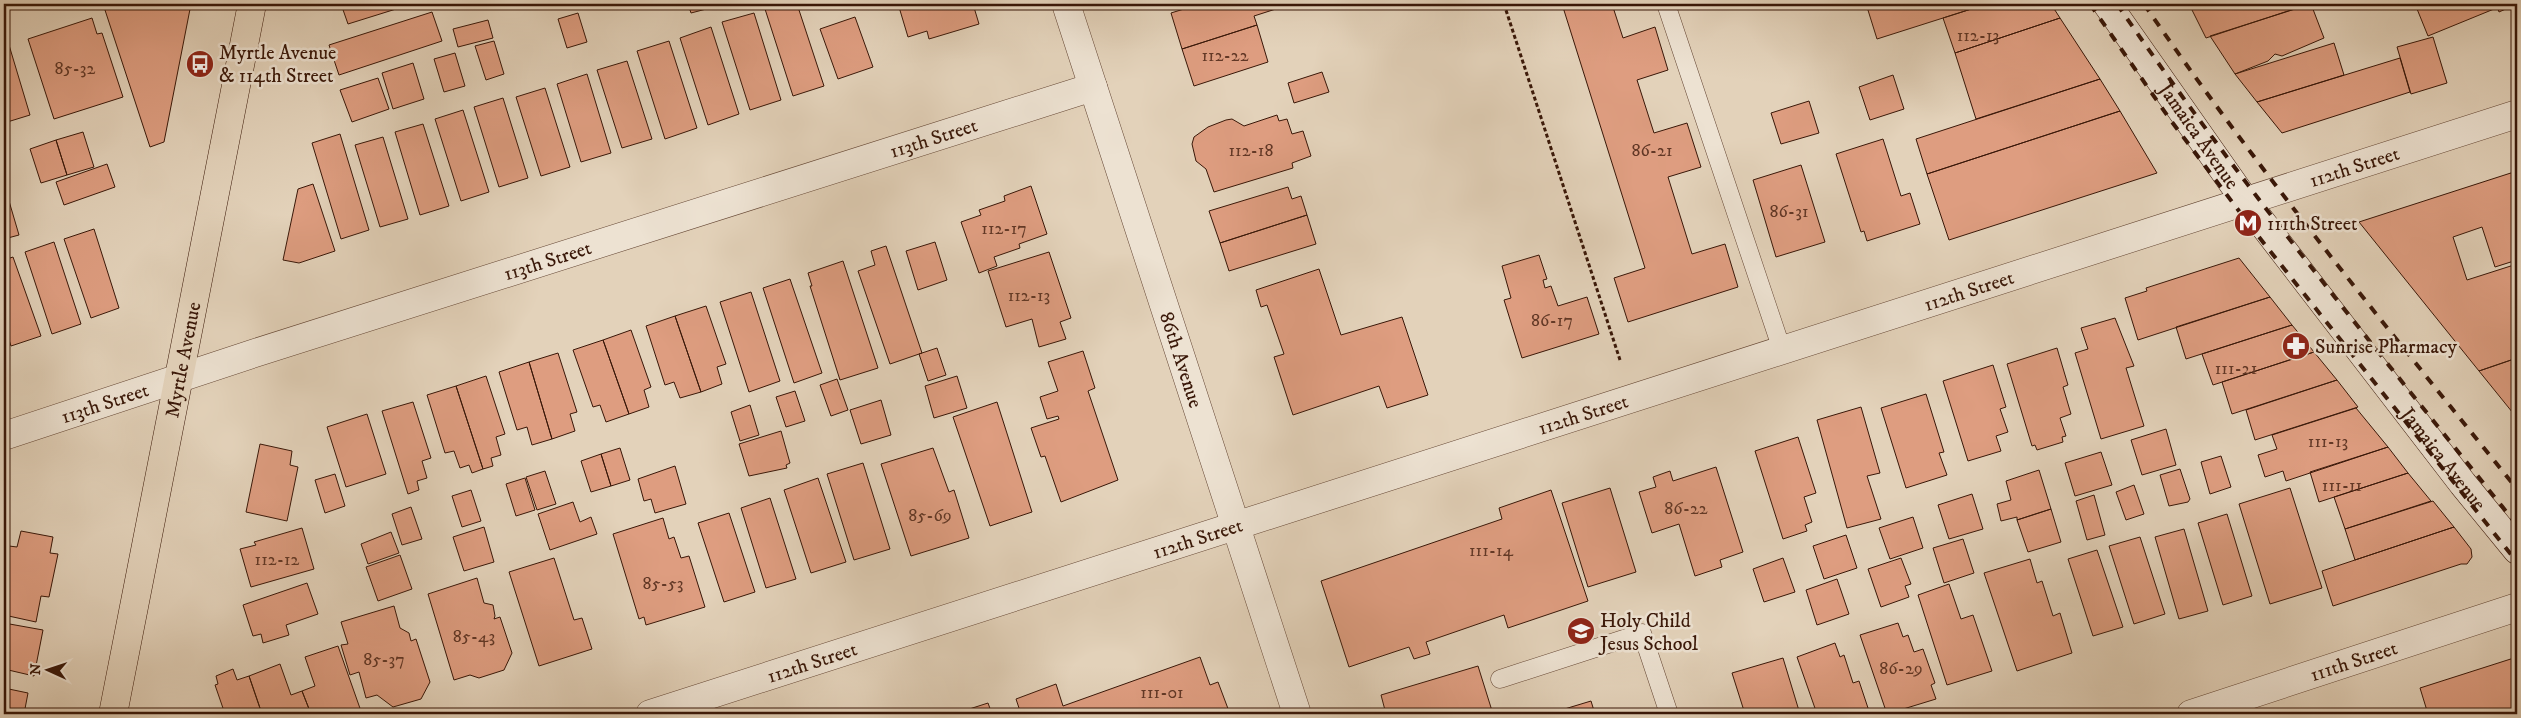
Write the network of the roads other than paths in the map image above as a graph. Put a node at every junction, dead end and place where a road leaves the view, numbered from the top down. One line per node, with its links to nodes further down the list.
1 (252, 4): 9 (main road, Myrtle Avenue)
2 (1066, 4): 5 (street, 86th Avenue)
3 (1666, 4): 8 (lane)
4 (2107, 4): 7 (street, Jamaica Avenue)
5 (1092, 87): 9 (street, 113th Street); 11 (street, 86th Avenue)
6 (2517, 114): 7 (street, 112th Street)
7 (2246, 202): 8 (street, 112th Street); 12 (street, Jamaica Avenue)
8 (1782, 350): 11 (street, 112th Street)
9 (180, 378): 10 (street, 113th Street); 15 (main road, Myrtle Avenue)
10 (4, 436)
11 (1237, 525): 16 (street, 112th Street); 17 (street, 86th Avenue)
12 (2517, 550)
13 (2517, 607): 19 (street, 111th Street)
14 (1500, 678): 18 (lane)
15 (113, 714)
16 (650, 714)
17 (1297, 714)
18 (1669, 714)
19 (2191, 714)

